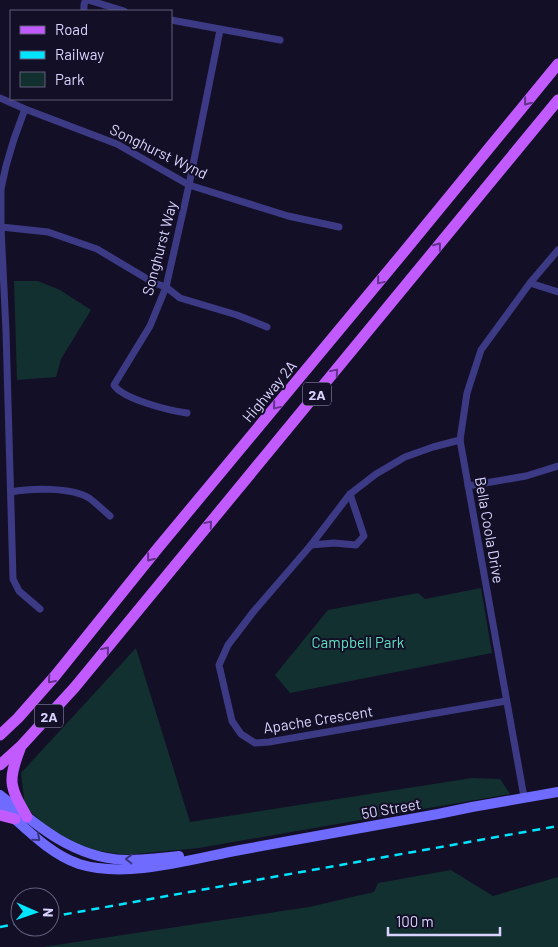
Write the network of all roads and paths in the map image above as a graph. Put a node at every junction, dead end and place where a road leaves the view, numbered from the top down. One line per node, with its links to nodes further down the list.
1 (87, 0): 2 (street)
2 (121, 10)
3 (172, 20): 4 (street)
4 (220, 30): 5 (street); 10 (street, Songhurst Way)
5 (280, 40)
6 (558, 64): 29 (main road, Highway 2A / 2A, one-way to 29)
7 (0, 98): 9 (street, Songhurst Wynd)
8 (558, 100): 32 (main road, 2A, one-way to 8)
9 (25, 109): 10 (street, Songhurst Wynd); 12 (street)
10 (189, 185): 11 (street, Songhurst Wynd); 15 (street, Songhurst Way)
11 (339, 227)
12 (1, 228): 15 (street); 18 (street)
13 (558, 250): 14 (street, Bella Coola Drive)
14 (530, 283): 16 (street); 20 (street, Bella Coola Drive)
15 (166, 287): 17 (street); 19 (street, Songhurst Way)
16 (558, 292)
17 (267, 327)
18 (3, 331): 23 (street)
19 (187, 414)
20 (460, 440): 22 (street, Bella Coola Drive); 24 (street, Apache Crescent)
21 (558, 466): 22 (street)
22 (468, 486): 28 (street, Bella Coola Drive)
23 (11, 492): 25 (street); 27 (street)
24 (350, 494): 26 (street, Apache Crescent); 26 (street)
25 (110, 516)
26 (311, 545): 28 (street, Apache Crescent)
27 (40, 609)
28 (506, 701): 36 (street, Bella Coola Drive)
29 (18, 718): 30 (main road); 31 (main road, Highway 2A / 2A)
30 (0, 726)
31 (0, 735)
32 (22, 745): 33 (main road, 2A); 39 (main road)
33 (0, 765)
34 (558, 792): 36 (main road, 50 Street)
35 (0, 795): 39 (main road, 50 Street)
36 (524, 797): 39 (main road, 50 Street)
37 (0, 806): 39 (main road, 50 Street)
38 (0, 815): 39 (main road)
39 (21, 818)

